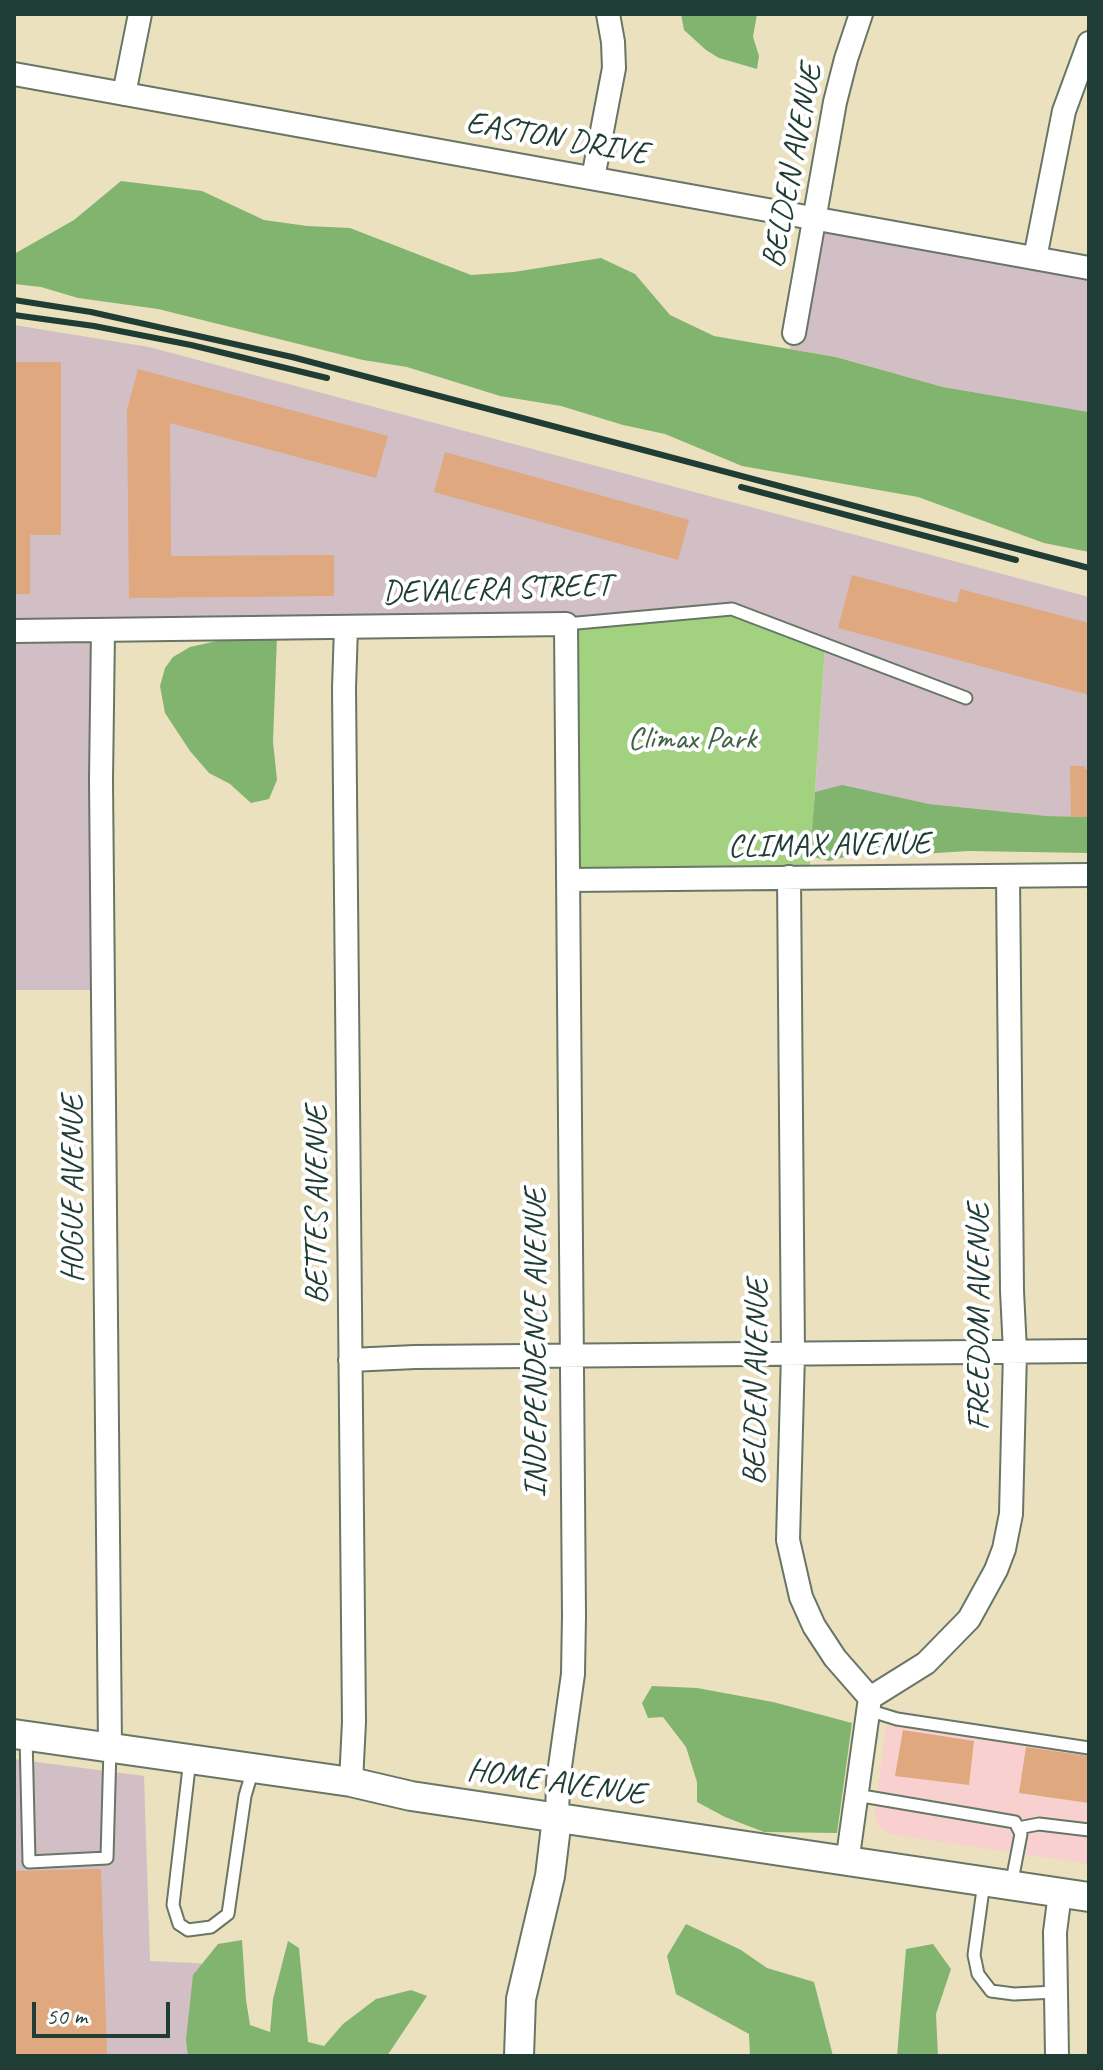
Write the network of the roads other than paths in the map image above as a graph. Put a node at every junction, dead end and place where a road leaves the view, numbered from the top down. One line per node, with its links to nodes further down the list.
1 (140, 14): 6 (street)
2 (608, 14): 7 (street)
3 (861, 14): 8 (street, BELDEN AVENUE)
4 (1089, 43): 9 (street)
5 (14, 74): 6 (street, EASTON DRIVE)
6 (124, 94): 7 (street, EASTON DRIVE)
7 (593, 178): 8 (street, EASTON DRIVE)
8 (814, 219): 9 (street, EASTON DRIVE); 11 (street, BELDEN AVENUE)
9 (1035, 258): 10 (street, EASTON DRIVE)
10 (1089, 268)
11 (794, 333)
12 (566, 624): 13 (street, DEVALERA STREET); 16 (lane, DEVALERA STREET); 20 (street, INDEPENDENCE AVENUE)
13 (346, 627): 14 (street, DEVALERA STREET); 25 (street, BETTES AVENUE)
14 (103, 630): 15 (street, DEVALERA STREET); 28 (street, HOGUE AVENUE)
15 (14, 631)
16 (966, 698)
17 (1089, 875): 19 (street, CLIMAX AVENUE)
18 (789, 877): 19 (street, CLIMAX AVENUE); 20 (street, CLIMAX AVENUE); 23 (street, BELDEN AVENUE)
19 (1008, 877): 21 (street, FREEDOM AVENUE)
20 (569, 880): 24 (street, INDEPENDENCE AVENUE)
21 (1015, 1351): 22 (street); 23 (street); 26 (street, FREEDOM AVENUE)
22 (1089, 1351)
23 (793, 1354): 24 (street); 26 (street, BELDEN AVENUE)
24 (573, 1356): 25 (street); 34 (street, INDEPENDENCE AVENUE)
25 (350, 1360): 32 (street, BETTES AVENUE)
26 (869, 1704): 29 (lane); 33 (street)
27 (20, 1735): 28 (street, HOME AVENUE); 28 (lane)
28 (110, 1747): 30 (street, HOME AVENUE)
29 (1089, 1748)
30 (190, 1759): 31 (street, HOME AVENUE); 31 (lane)
31 (253, 1768): 32 (street, HOME AVENUE)
32 (351, 1782): 34 (street, HOME AVENUE)
33 (856, 1795): 35 (lane); 37 (street)
34 (557, 1818): 37 (street, HOME AVENUE); 42 (street, INDEPENDENCE AVENUE)
35 (1018, 1828): 36 (lane); 38 (lane)
36 (1089, 1830)
37 (847, 1863): 38 (street, HOME AVENUE)
38 (997, 1884): 39 (street, HOME AVENUE); 41 (lane)
39 (1060, 1893): 40 (street, HOME AVENUE); 41 (street)
40 (1089, 1897)
41 (1056, 1992): 43 (street)
42 (519, 2056)
43 (1057, 2056)

